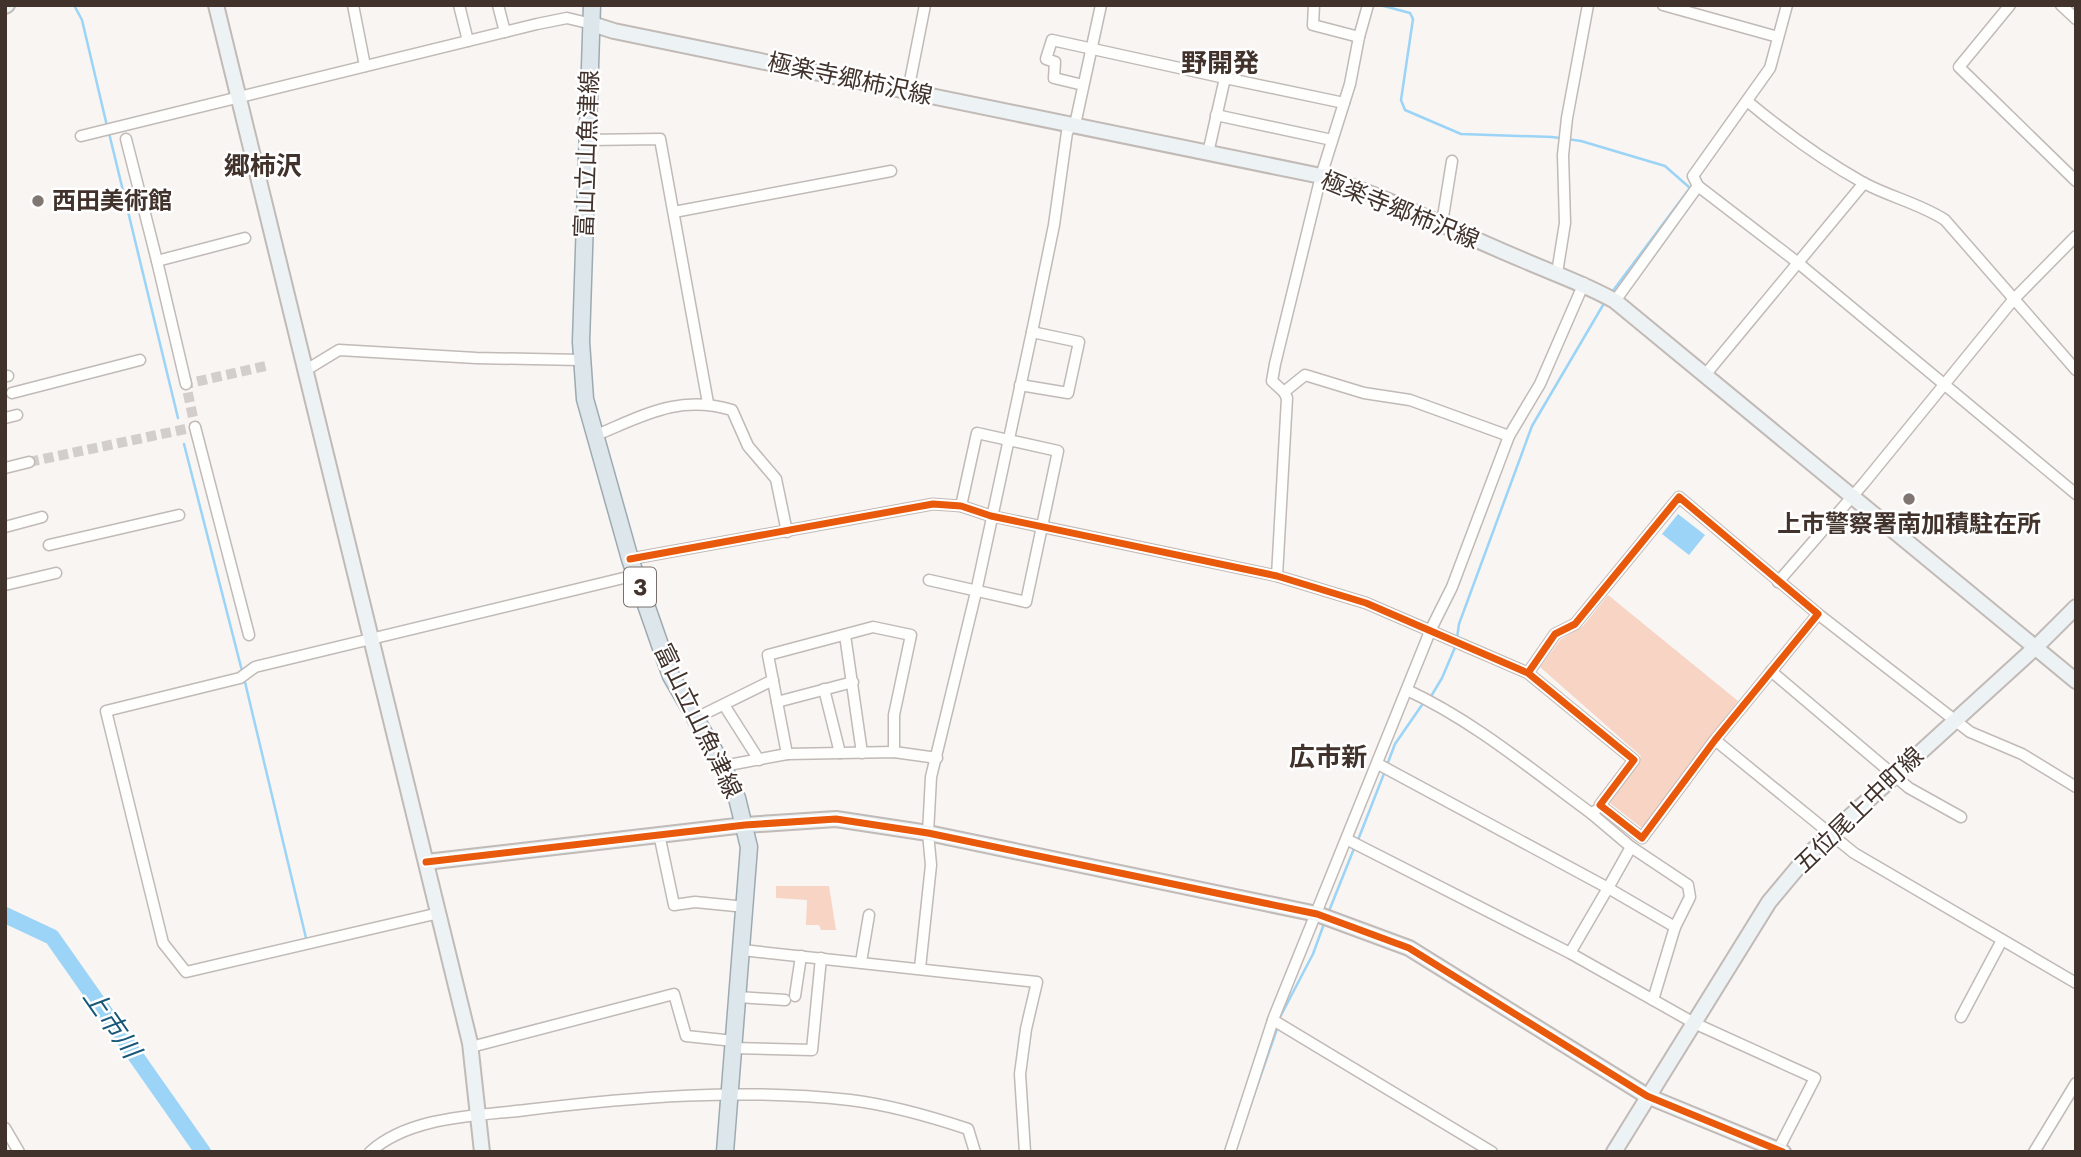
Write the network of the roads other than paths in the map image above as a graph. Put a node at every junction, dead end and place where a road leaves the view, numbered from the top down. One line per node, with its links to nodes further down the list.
1 (216, 5): 26 (street)
2 (353, 5): 22 (street)
3 (459, 5): 20 (street)
4 (498, 5): 17 (street)
5 (592, 5): 16 (main road, 富山立山魚津線 / 3)
6 (926, 5): 25 (street)
7 (1101, 5): 21 (street)
8 (1314, 5): 18 (street)
9 (1368, 5): 18 (street)
10 (1588, 5): 50 (street)
11 (1663, 5): 19 (street)
12 (1787, 5): 19 (street)
13 (2010, 5): 39 (street)
14 (2062, 5): 15 (street)
15 (2076, 19)
16 (592, 24): 17 (street); 25 (street, 極楽寺郷柿沢線); 33 (main road, 富山立山魚津線 / 3)
17 (505, 32): 20 (street)
18 (1359, 37): 28 (street)
19 (1778, 37): 27 (street)
20 (468, 41): 22 (street)
21 (1091, 48): 23 (street); 24 (street); 24 (street)
22 (365, 66): 26 (street)
23 (1225, 78): 28 (street); 29 (street)
24 (1083, 85): 30 (street)
25 (908, 92): 30 (street, 極楽寺郷柿沢線)
26 (238, 97): 31 (street); 57 (street)
27 (1747, 101): 40 (street); 41 (street)
28 (1344, 103): 34 (street)
29 (1216, 115): 34 (street); 35 (street)
30 (1070, 126): 35 (street, 極楽寺郷柿沢線); 54 (street)
31 (81, 136)
32 (126, 139): 42 (street)
33 (588, 140): 44 (street); 56 (main road, 富山立山魚津線 / 3)
34 (1332, 140): 38 (street)
35 (1208, 153): 38 (street, 極楽寺郷柿沢線)
36 (1452, 161): 45 (street)
37 (891, 171): 44 (street)
38 (1321, 176): 45 (street, 極楽寺郷柿沢線); 63 (street)
39 (2076, 181)
40 (1864, 183): 49 (street); 52 (street)
41 (1699, 186): 49 (street); 53 (street)
42 (140, 194): 43 (street); 48 (street)
43 (99, 200)
44 (674, 212): 65 (street)
45 (1442, 223): 50 (street, 極楽寺郷柿沢線)
46 (2076, 236): 52 (street)
47 (245, 237): 48 (street)
48 (157, 261): 60 (street)
49 (1797, 262): 59 (street); 61 (street)
50 (1557, 273): 51 (street, 極楽寺郷柿沢線)
51 (1584, 283): 53 (street, 極楽寺郷柿沢線); 70 (street)
52 (2013, 300): 58 (street); 61 (street)
53 (1615, 301): 59 (street, 極楽寺郷柿沢線)
54 (1032, 332): 62 (street); 62 (street)
55 (140, 360): 64 (street)
56 (582, 360): 57 (street); 69 (main road, 富山立山魚津線 / 3)
57 (306, 370): 96 (street)
58 (2076, 370)
59 (1705, 375): 75 (street, 極楽寺郷柿沢線)
60 (186, 384)
61 (1942, 384): 74 (street); 75 (street)
62 (1020, 385): 71 (street)
63 (1283, 392): 70 (street); 86 (street)
64 (12, 393)
65 (708, 402): 69 (street); 82 (street)
66 (18, 415): 67 (street)
67 (5, 418)
68 (195, 427): 94 (street)
69 (594, 436): 84 (main road, 富山立山魚津線 / 3)
70 (1509, 436): 93 (street)
71 (1007, 439): 76 (street); 78 (street); 80 (street)
72 (29, 462): 73 (street)
73 (5, 468)
74 (2076, 494)
75 (1852, 496): 88 (street); 97 (street, 極楽寺郷柿沢線)
76 (961, 506): 78 (street); 82 (street)
77 (179, 515): 83 (street)
78 (991, 516): 80 (street); 90 (street)
79 (42, 517): 81 (street)
80 (1043, 526): 86 (street); 90 (street)
81 (5, 527)
82 (787, 532): 84 (street)
83 (49, 545)
84 (633, 567): 96 (street); 107 (main road, 富山立山魚津線 / 3)
85 (56, 573): 89 (street)
86 (1277, 576): 93 (street)
87 (929, 580): 90 (street)
88 (1778, 582): 92 (street); 99 (street)
89 (5, 585)
90 (976, 592): 114 (street)
91 (2076, 607): 97 (street, 五位尾上中町線)
92 (1818, 614): 98 (street); 108 (street)
93 (1431, 629): 99 (street); 104 (street)
94 (249, 635)
95 (845, 635): 100 (street); 102 (street); 110 (street)
96 (373, 640): 129 (street); 132 (street)
97 (2037, 646): 101 (street, 極楽寺郷柿沢線); 108 (street, 五位尾上中町線)
98 (1771, 671): 109 (street); 118 (street)
99 (1528, 673): 120 (street)
100 (773, 680): 105 (street); 106 (street)
101 (2076, 681)
102 (853, 682): 103 (street); 112 (street)
103 (824, 689): 105 (street); 111 (street)
104 (1407, 690): 116 (street); 121 (street)
105 (777, 702): 113 (street)
106 (724, 705): 107 (street); 115 (street)
107 (694, 719): 117 (main road, 富山立山魚津線 / 3)
108 (1954, 722): 118 (street, 五位尾上中町線); 119 (street)
109 (1714, 740): 120 (street); 125 (street)
110 (894, 752): 112 (street); 114 (street)
111 (839, 753): 112 (street); 113 (street)
112 (862, 753)
113 (787, 754): 115 (street)
114 (937, 758): 124 (street)
115 (759, 760): 117 (street)
116 (1378, 764): 127 (street); 130 (street)
117 (723, 766): 123 (main road, 富山立山魚津線 / 3)
118 (1892, 775): 122 (street); 125 (street, 五位尾上中町線)
119 (2076, 786)
120 (1600, 806): 121 (street)
121 (1592, 814): 128 (street)
122 (1961, 817)
123 (745, 825): 124 (street); 126 (street); 131 (main road, 富山立山魚津線 / 3)
124 (928, 833): 133 (street); 142 (street)
125 (1828, 834): 136 (street); 148 (street, 五位尾上中町線)
126 (659, 835): 129 (street); 131 (street)
127 (1348, 839): 133 (street); 138 (street)
128 (1631, 847): 130 (street); 135 (street)
129 (426, 862): 132 (street)
130 (1608, 888): 135 (street); 138 (street)
131 (746, 907): 137 (main road, 富山立山魚津線 / 3)
132 (439, 913): 150 (street)
133 (1317, 914): 147 (street); 153 (street)
134 (869, 915): 141 (street)
135 (1675, 927): 145 (street)
136 (2002, 940): 143 (street); 146 (street)
137 (742, 950): 139 (street); 144 (main road, 富山立山魚津線 / 3)
138 (1570, 953): 145 (street)
139 (801, 956): 140 (street); 144 (street)
140 (821, 958): 141 (street); 149 (street)
141 (861, 962): 142 (street)
142 (920, 968): 162 (street)
143 (2074, 980)
144 (738, 997): 149 (main road, 富山立山魚津線 / 3)
145 (1653, 1000): 148 (street)
146 (1961, 1017)
147 (1273, 1020): 163 (street); 164 (street)
148 (1695, 1023): 153 (street, 五位尾上中町線); 156 (street)
149 (733, 1044): 150 (street); 152 (main road, 富山立山魚津線 / 3)
150 (471, 1047): 154 (street)
151 (2076, 1083): 166 (street)
152 (730, 1095): 154 (street); 160 (main road, 富山立山魚津線 / 3); 161 (street)
153 (1647, 1096): 156 (street); 165 (street, 五位尾上中町線)
154 (478, 1114): 158 (street); 159 (street)
155 (5, 1128): 157 (street)
156 (1781, 1151)
157 (19, 1152)
158 (370, 1152)
159 (482, 1152)
160 (724, 1152)
161 (975, 1152)
162 (1025, 1152)
163 (1230, 1152)
164 (1492, 1152)
165 (1614, 1152)
166 (2034, 1152)

